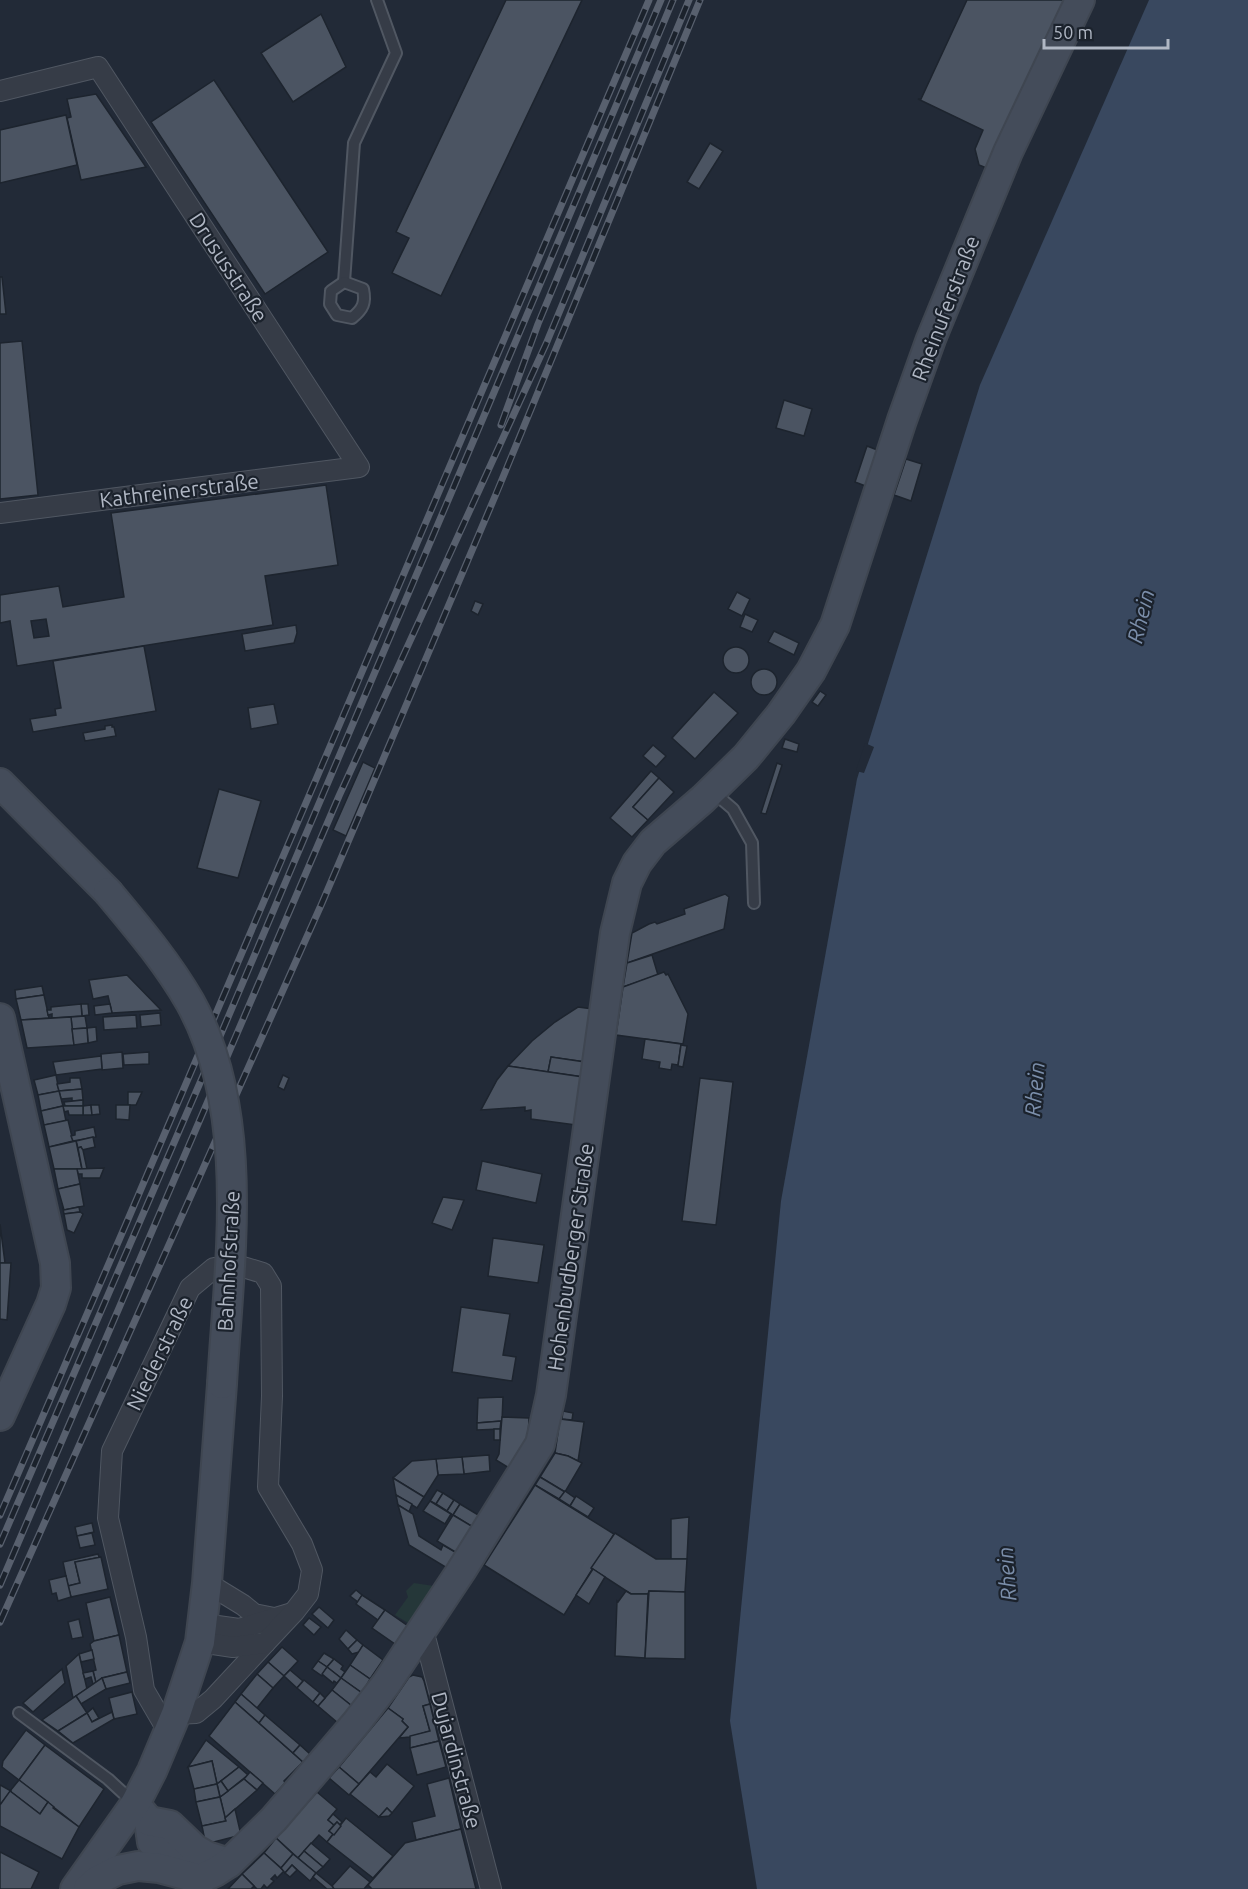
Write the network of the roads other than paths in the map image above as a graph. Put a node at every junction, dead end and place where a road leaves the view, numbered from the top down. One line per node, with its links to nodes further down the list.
1 (377, 0): 4 (lane)
2 (1080, 0): 7 (street, Rheinuferstraße)
3 (0, 91): 5 (street, Drususstraße)
4 (345, 282)
5 (359, 467): 6 (street, Kathreinerstraße)
6 (0, 513)
7 (835, 626): 9 (street, Hohenbudberger Straße)
8 (0, 783): 13 (street, Bahnhofstraße, bridge)
9 (712, 790): 10 (lane); 16 (street, Hohenbudberger Straße)
10 (754, 903)
11 (0, 1017): 12 (street)
12 (0, 1416)
13 (207, 1583): 14 (street); 15 (street, Bahnhofstraße)
14 (285, 1615): 15 (street); 17 (street, Niederstraße); 19 (street, Niederstraße)
15 (202, 1633): 17 (street); 19 (street, Bahnhofstraße)
16 (419, 1635): 21 (street, Hohenbudberger Straße); 25 (street, Dujardinstraße)
17 (265, 1643): 19 (street, Niederstraße)
18 (19, 1713): 20 (lane)
19 (172, 1724): 20 (street, Bahnhofstraße)
20 (142, 1813): 21 (street); 22 (street); 23 (street, Bahnhofstraße)
21 (229, 1863): 22 (street, Hohenbudberger Straße)
22 (199, 1884): 24 (street)
23 (75, 1889)
24 (88, 1889)
25 (491, 1889)

